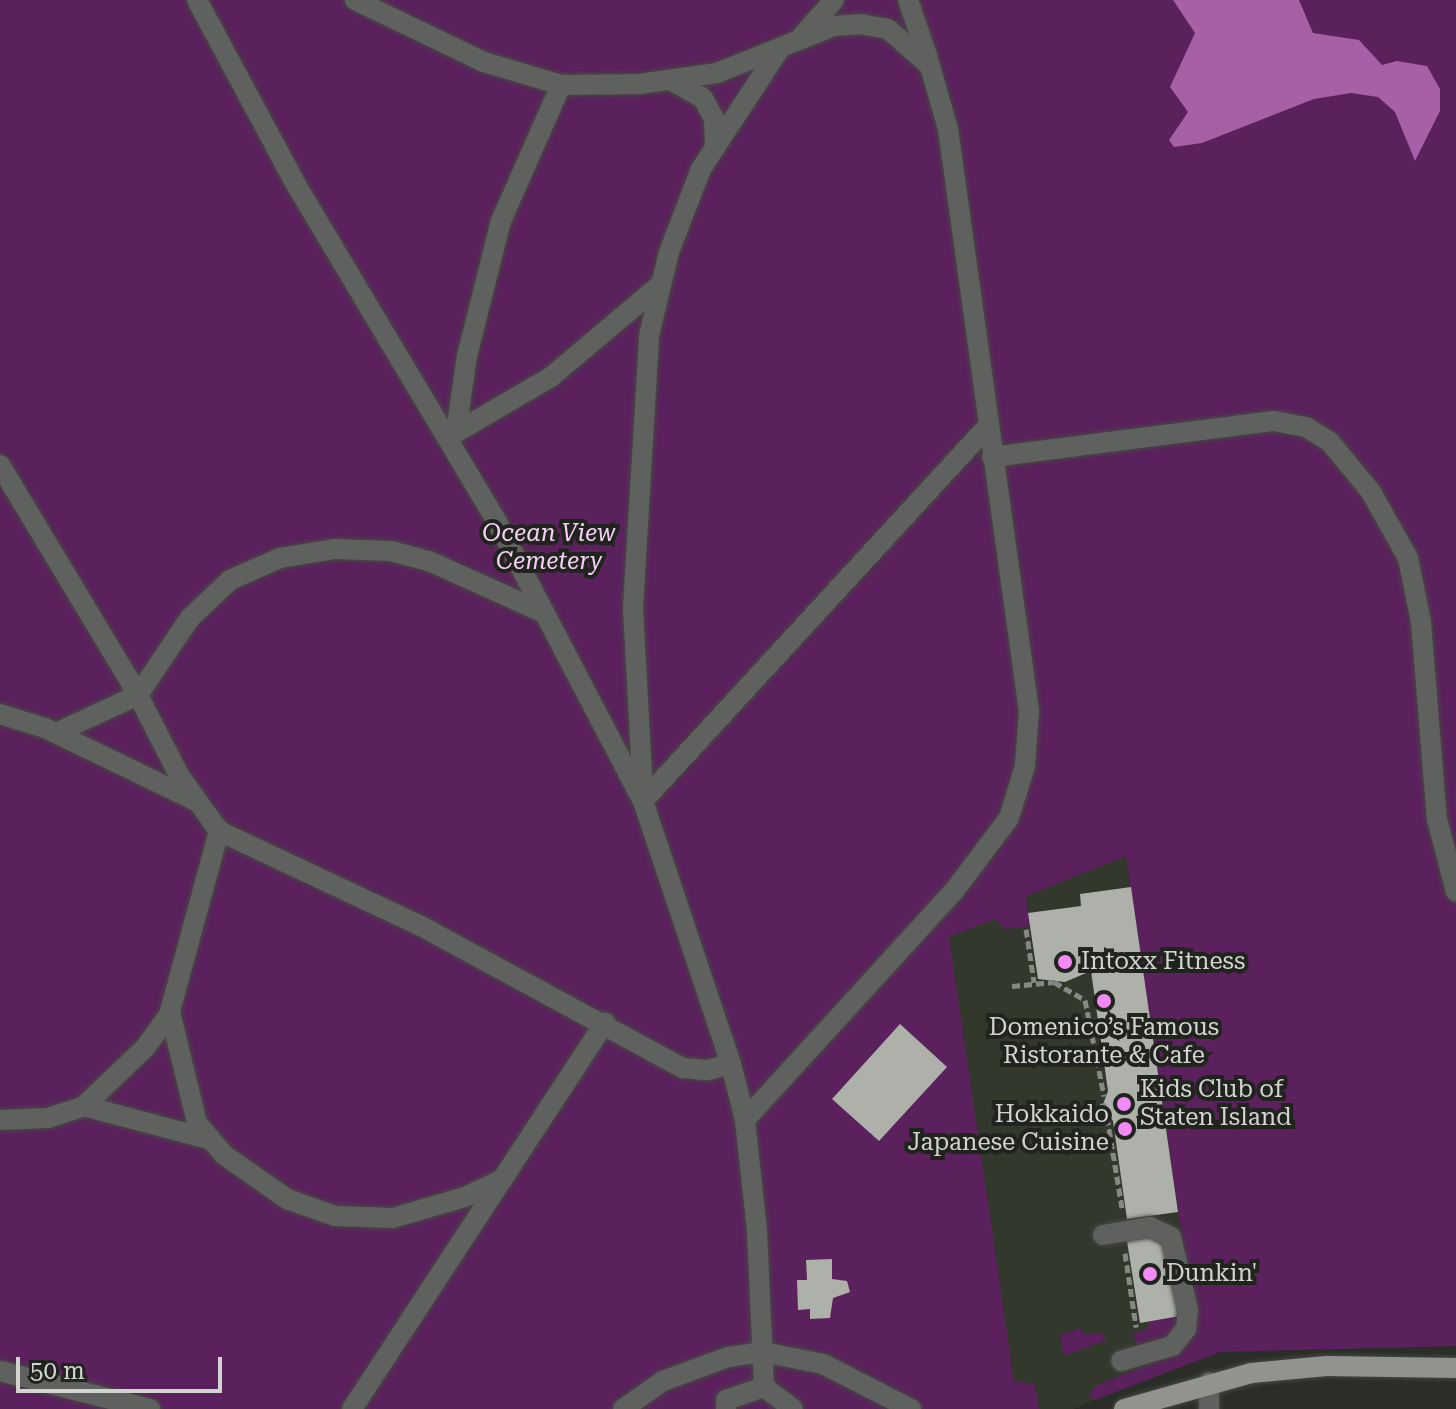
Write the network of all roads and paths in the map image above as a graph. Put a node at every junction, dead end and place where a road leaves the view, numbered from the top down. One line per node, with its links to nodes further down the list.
1 (197, 0): 12 (street)
2 (355, 0): 8 (street)
3 (834, 0): 5 (street)
4 (908, 0): 6 (street)
5 (786, 48): 6 (street); 7 (street); 9 (street)
6 (930, 66): 11 (street)
7 (668, 80): 8 (street); 9 (street)
8 (561, 85): 12 (street)
9 (715, 146): 10 (street)
10 (661, 284): 12 (street); 19 (street)
11 (988, 426): 13 (street); 19 (street)
12 (452, 435): 15 (street)
13 (992, 457): 22 (street); 35 (street)
14 (0, 465): 16 (street)
15 (544, 613): 16 (street); 19 (street)
16 (138, 695): 18 (street); 20 (street)
17 (0, 714): 18 (street)
18 (56, 733): 20 (street)
19 (643, 801): 28 (street)
20 (198, 802): 21 (street)
21 (219, 831): 26 (street); 27 (street)
22 (1456, 892)
23 (1026, 929): 24 (path)
24 (1034, 982): 25 (path); 29 (path)
25 (1012, 986)
26 (170, 1012): 31 (street); 36 (street)
27 (605, 1023): 28 (street); 37 (street)
28 (731, 1064): 35 (street)
29 (1104, 1096)
30 (1106, 1105): 32 (path)
31 (84, 1106): 34 (street); 36 (street)
32 (1053, 1114)
33 (1107, 1117): 38 (path)
34 (0, 1120)
35 (745, 1120): 42 (street)
36 (208, 1139): 37 (street)
37 (503, 1178): 49 (street)
38 (1123, 1217)
39 (1103, 1235): 43 (street)
40 (1125, 1251): 41 (path)
41 (1145, 1326)
42 (763, 1352): 47 (street); 50 (street); 53 (street)
43 (1121, 1361)
44 (1456, 1368): 46 (main road)
45 (0, 1371): 48 (street)
46 (1209, 1382): 54 (main road); 55 (street)
47 (764, 1387): 51 (street); 52 (street)
48 (150, 1409)
49 (352, 1409)
50 (623, 1409)
51 (726, 1409)
52 (793, 1409)
53 (911, 1409)
54 (1124, 1409)
55 (1209, 1409)

